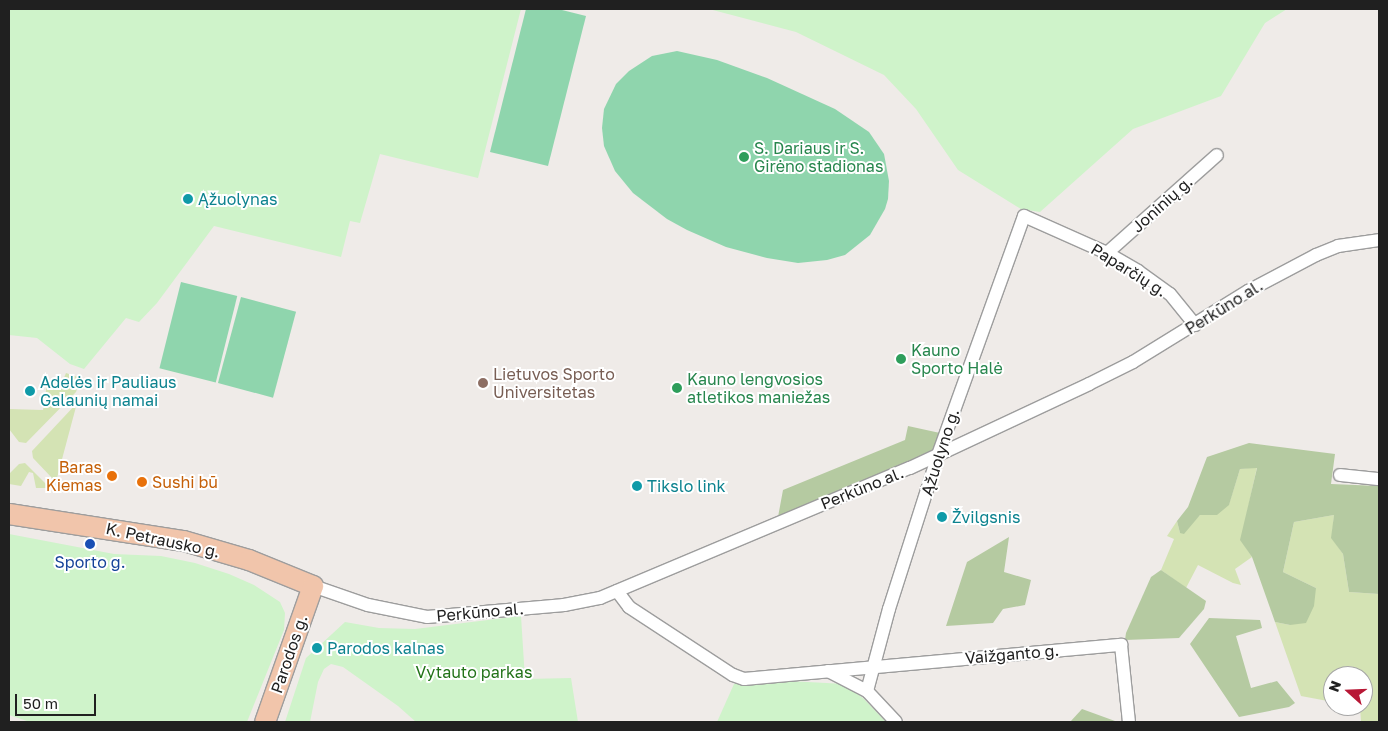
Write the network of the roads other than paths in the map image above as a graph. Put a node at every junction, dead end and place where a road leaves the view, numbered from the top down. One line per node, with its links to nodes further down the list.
1 (1217, 156): 4 (street, Joninių g.)
2 (1024, 216): 4 (street, Paparčių g.); 6 (street, Ąžuolyno g.)
3 (1379, 240): 5 (street, Perkūno al.)
4 (1107, 253): 5 (street, Paparčių g.)
5 (1196, 325): 6 (street, Perkūno al.)
6 (938, 455): 11 (street, Perkūno al.); 12 (street, Ąžuolyno g.)
7 (1340, 475): 8 (street)
8 (1379, 479)
9 (9, 514): 10 (main road, K. Petrausko g.)
10 (313, 586): 11 (street, Perkūno al.); 15 (main road, Parodos g.)
11 (617, 591): 13 (street, Vaižganto g.)
12 (875, 665): 13 (street, Vaižganto g.); 14 (street, Ąžuolyno g.); 17 (street, Vaižganto g.)
13 (826, 670): 14 (street)
14 (868, 691): 16 (street)
15 (265, 722)
16 (896, 722)
17 (1129, 722)

